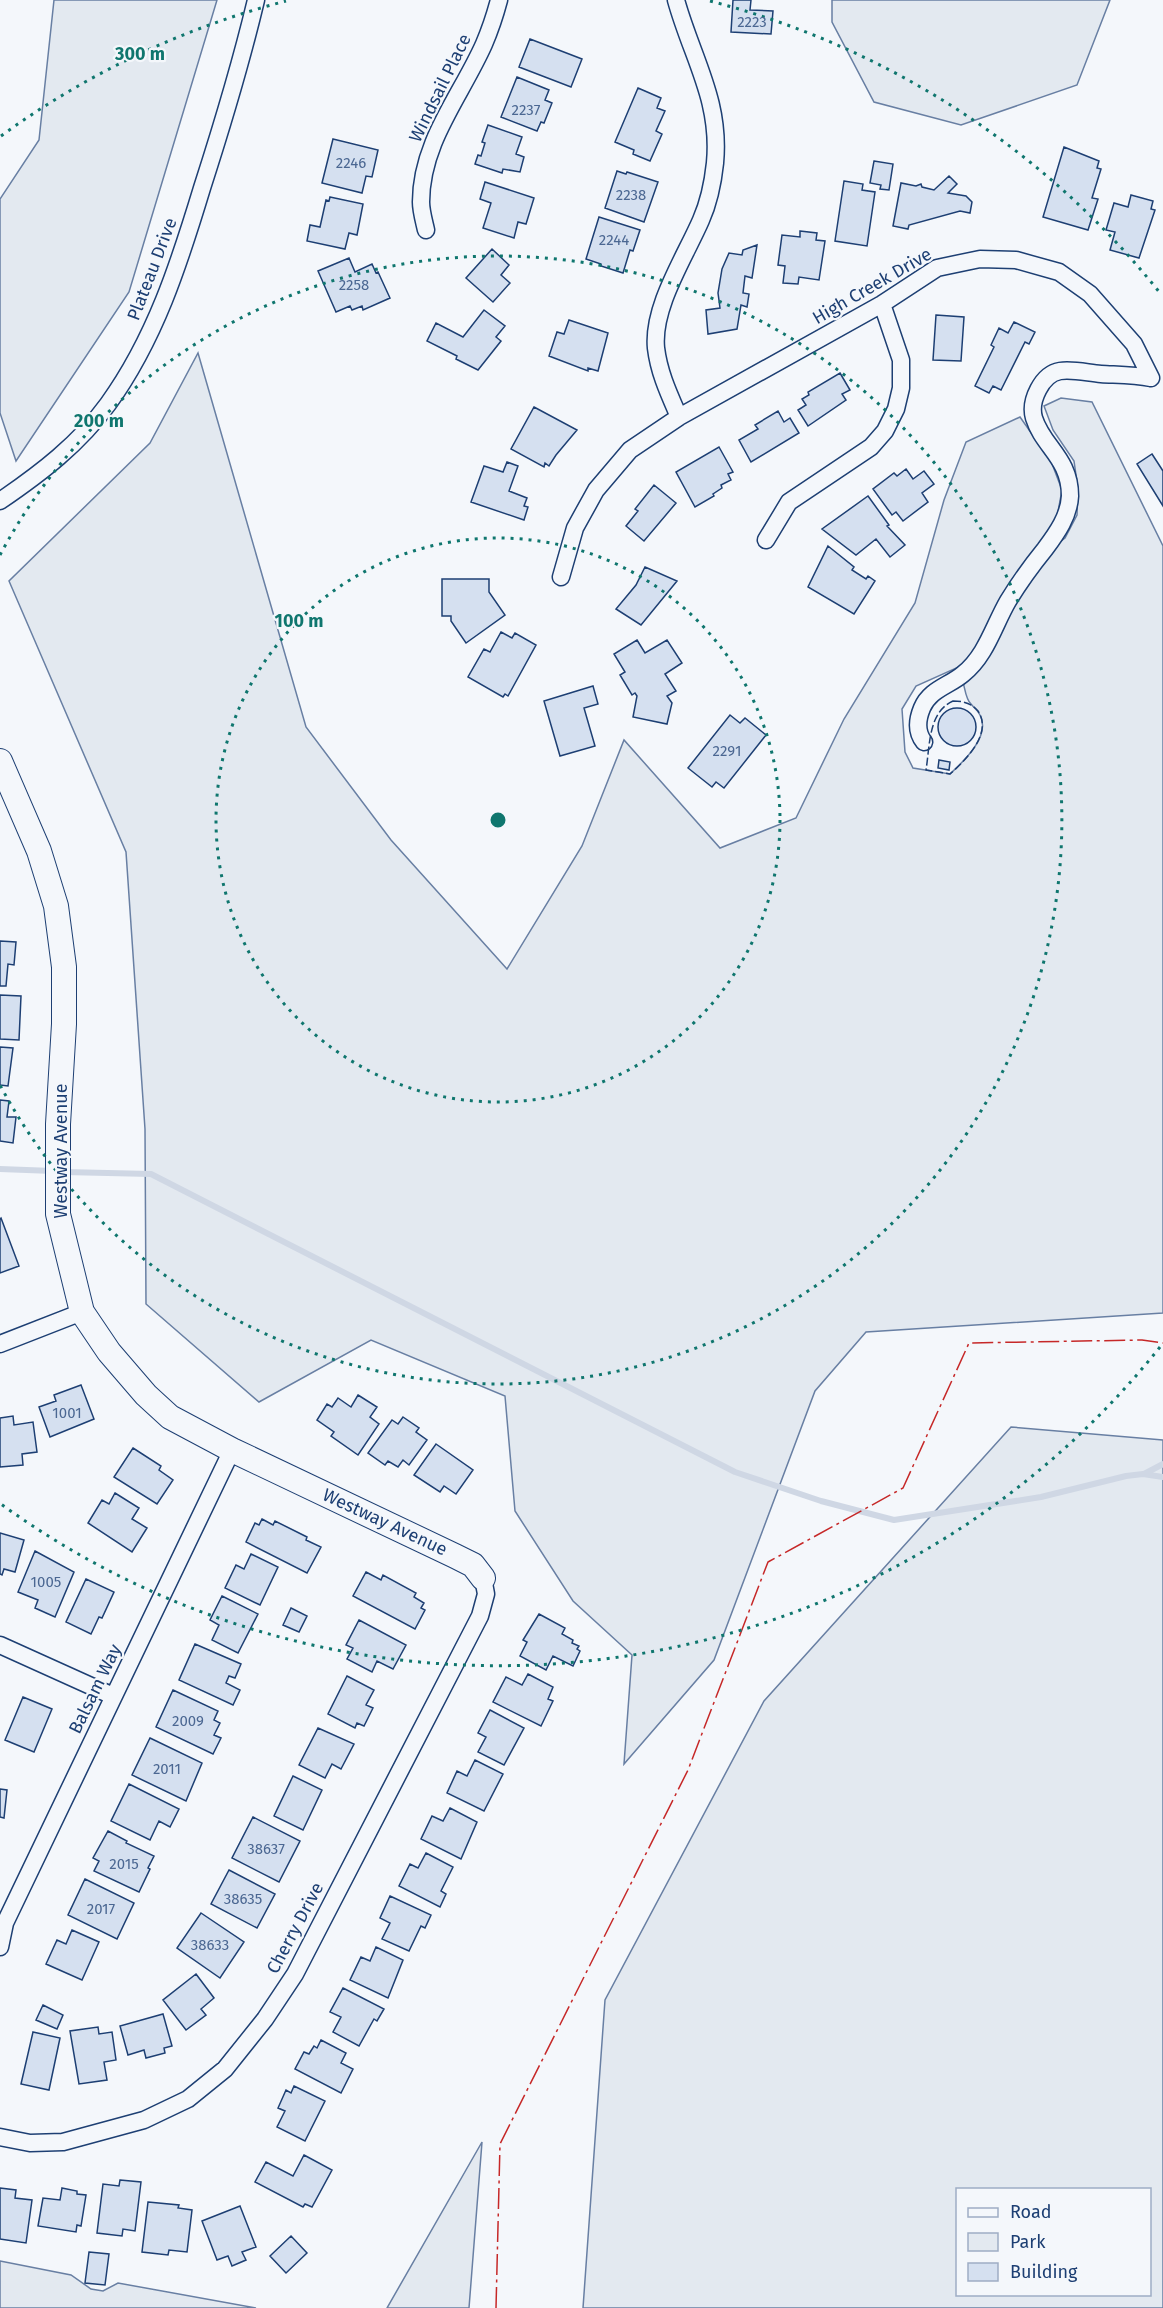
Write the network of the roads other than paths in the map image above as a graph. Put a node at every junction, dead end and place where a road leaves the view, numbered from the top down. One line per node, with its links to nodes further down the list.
1 (256, 0): 7 (street, Plateau Drive)
2 (499, 0): 4 (street, Windsail Place)
3 (676, 0): 6 (street)
4 (426, 230)
5 (882, 304): 6 (street, High Creek Drive); 8 (street); 10 (street, High Creek Drive)
6 (679, 417): 9 (street, High Creek Drive)
7 (0, 501)
8 (766, 540)
9 (561, 577)
10 (924, 742)
11 (0, 760): 12 (street, Westway Avenue)
12 (82, 1312): 13 (street); 14 (street, Westway Avenue)
13 (0, 1344)
14 (232, 1450): 15 (street, Westway Avenue); 17 (street, Balsam Way)
15 (483, 1578): 19 (street, Cherry Drive)
16 (0, 1645): 17 (street)
17 (113, 1696): 18 (street, Balsam Way)
18 (0, 1947)
19 (0, 2137)

